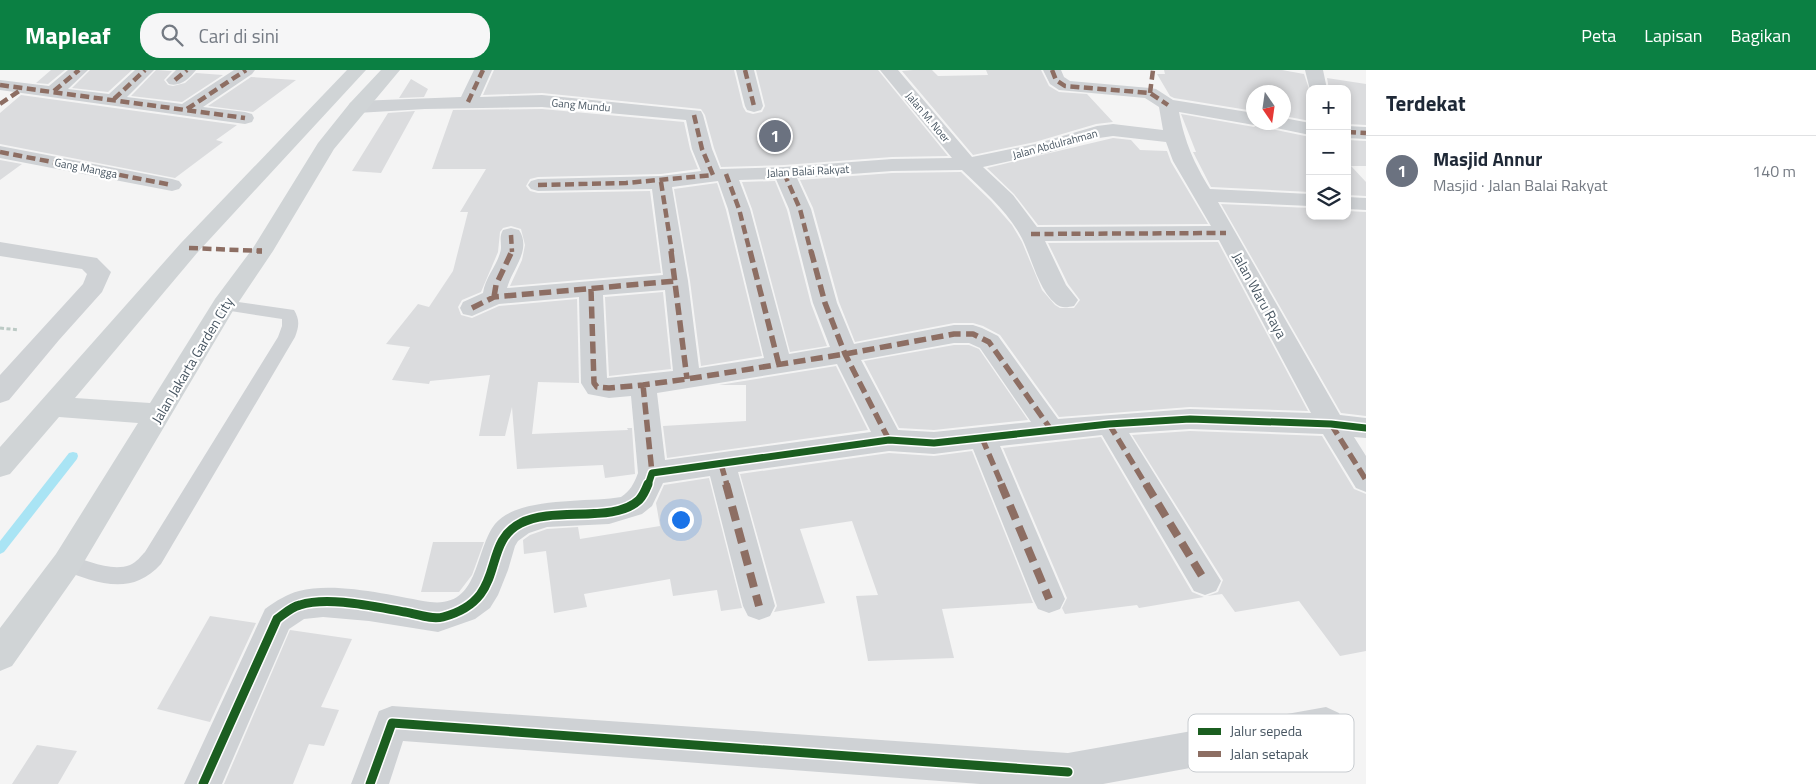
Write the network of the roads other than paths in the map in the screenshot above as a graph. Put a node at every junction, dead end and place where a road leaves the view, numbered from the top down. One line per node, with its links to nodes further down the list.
1 (79, 70): 15 (street)
2 (146, 70): 16 (street)
3 (246, 70): 22 (street)
4 (357, 70): 56 (street)
5 (391, 70): 21 (street, Jalan Jakarta Garden City)
6 (483, 70): 18 (street)
7 (745, 70): 20 (street)
8 (889, 70): 31 (street, Jalan M. Noer)
9 (1052, 70): 17 (street)
10 (1153, 70): 17 (street, Jalan Waru Raya)
11 (1314, 70): 13 (street)
12 (0, 85): 14 (street)
13 (1317, 85)
14 (22, 89): 15 (street); 19 (street)
15 (54, 91): 16 (street)
16 (114, 99): 22 (street)
17 (1159, 99): 23 (street); 29 (street, Jalan Waru Raya)
18 (468, 102): 21 (street, Gang Mundu); 33 (street, Gang Mundu)
19 (0, 104)
20 (754, 106)
21 (357, 107): 49 (street, Jalan Jakarta Garden City)
22 (187, 109): 24 (street)
23 (1246, 117)
24 (245, 118)
25 (1291, 125): 26 (street)
26 (1306, 128)
27 (1351, 132): 28 (street)
28 (1366, 133)
29 (1174, 137): 31 (street, Jalan Abdulrahman); 37 (street, Jalan Waru Raya)
30 (0, 152): 35 (street, Gang Mangga)
31 (966, 164): 32 (street, Jalan Balai Rakyat); 42 (street, Jalan M. Noer)
32 (784, 173): 33 (street, Jalan Balai Rakyat); 51 (street)
33 (719, 175): 34 (street, Jalan Balai Rakyat); 52 (street)
34 (661, 182): 36 (street, Jalan Balai Rakyat); 45 (street)
35 (172, 185)
36 (538, 185)
37 (1204, 195): 38 (street); 41 (street, Jalan Waru Raya)
38 (1306, 200)
39 (1351, 203): 40 (street)
40 (1366, 204)
41 (1226, 233): 42 (street); 59 (street, Jalan Waru Raya)
42 (1031, 234): 48 (street, Jalan M. Noer)
43 (512, 235): 47 (street)
44 (0, 249): 55 (street)
45 (676, 281): 46 (street); 53 (street)
46 (591, 289): 47 (street); 54 (street)
47 (494, 297): 50 (street)
48 (1066, 300)
49 (224, 305): 57 (street, Jalan Jakarta Garden City); 68 (lane)
50 (472, 308)
51 (845, 354): 52 (street); 61 (street); 63 (street)
52 (779, 365): 53 (street)
53 (687, 379): 54 (street)
54 (643, 385): 66 (street)
55 (0, 392)
56 (51, 406): 57 (street); 65 (street)
57 (159, 414): 68 (street, Jalan Jakarta Garden City)
58 (1108, 424): 59 (street); 61 (street); 69 (street)
59 (1331, 424): 60 (street); 67 (street, Jalan Waru Raya)
60 (1366, 428)
61 (1052, 431): 62 (street)
62 (982, 438): 63 (street); 70 (street)
63 (889, 440): 64 (street)
64 (721, 464): 66 (street); 71 (street)
65 (0, 466)
66 (652, 473): 75 (street)
67 (1366, 480)
68 (67, 563): 72 (street, Jalan Jakarta Garden City)
69 (1205, 581)
70 (1049, 599)
71 (758, 606)
72 (0, 655)
73 (1188, 750): 74 (street)
74 (1068, 772): 76 (street); 77 (street)
75 (203, 784)
76 (370, 784)
77 (1002, 784)

